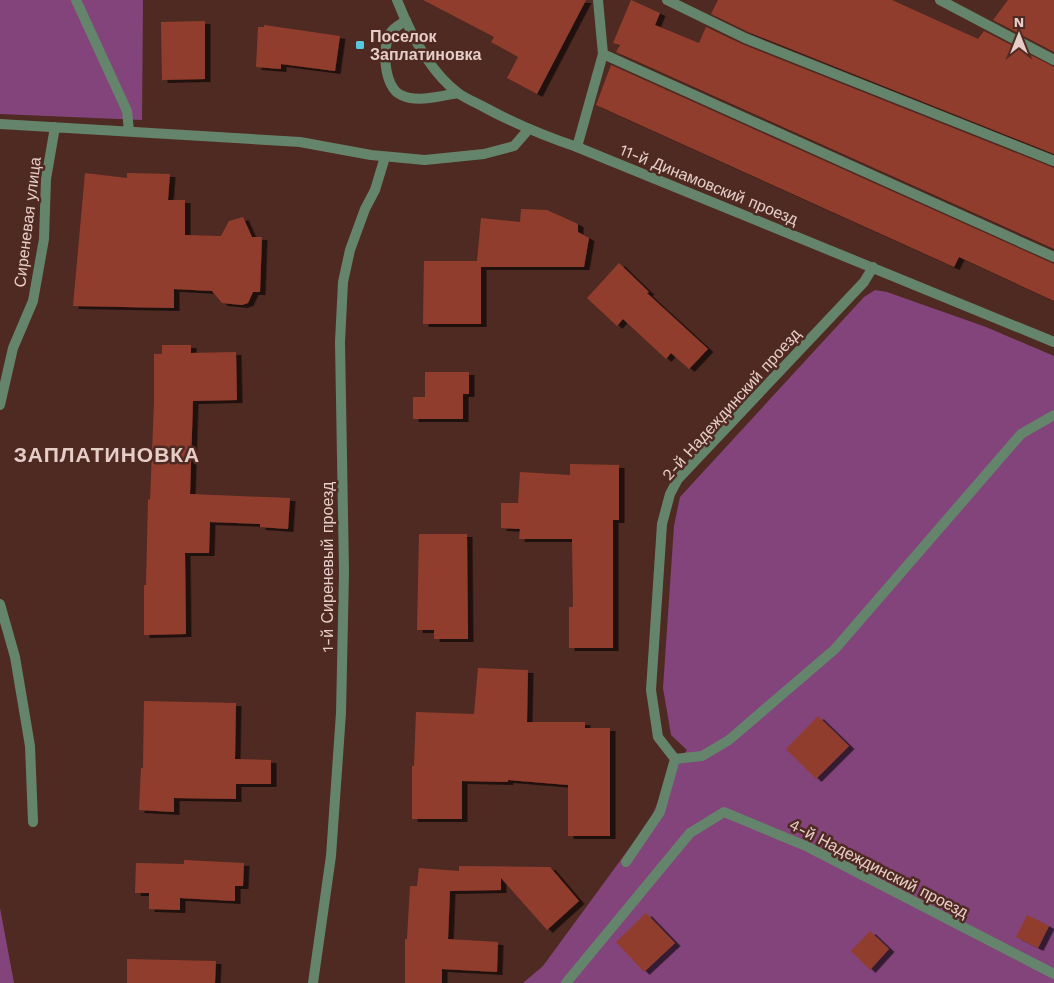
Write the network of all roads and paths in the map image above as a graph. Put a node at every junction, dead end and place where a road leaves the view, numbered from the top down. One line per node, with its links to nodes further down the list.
1 (76, 0): 13 (street)
2 (397, 0): 6 (street, 11-й Динамовский проезд)
3 (598, 0): 7 (street)
4 (667, 0): 16 (street)
5 (940, 0): 8 (street)
6 (406, 21): 9 (street, 11-й Динамовский проезд); 9 (street)
7 (603, 54): 14 (street); 17 (street)
8 (1054, 60)
9 (458, 93): 12 (street, 11-й Динамовский проезд)
10 (0, 124): 11 (street)
11 (55, 127): 13 (street); 20 (street, Сиреневая улица)
12 (528, 130): 14 (street, 11-й Динамовский проезд); 15 (street)
13 (130, 131): 15 (street)
14 (577, 147): 18 (street, 11-й Динамовский проезд)
15 (385, 156): 27 (street, 1-й Сиреневый проезд)
16 (1054, 160)
17 (1054, 257)
18 (873, 267): 19 (street, 11-й Динамовский проезд); 23 (street, 2-й Надеждинский проезд)
19 (1054, 342)
20 (0, 405)
21 (1054, 415): 23 (street)
22 (0, 604): 24 (street)
23 (675, 759): 25 (street)
24 (33, 822)
25 (626, 862)
26 (1054, 974): 28 (street, 4-й Надеждинский проезд)
27 (313, 983)
28 (566, 983)

